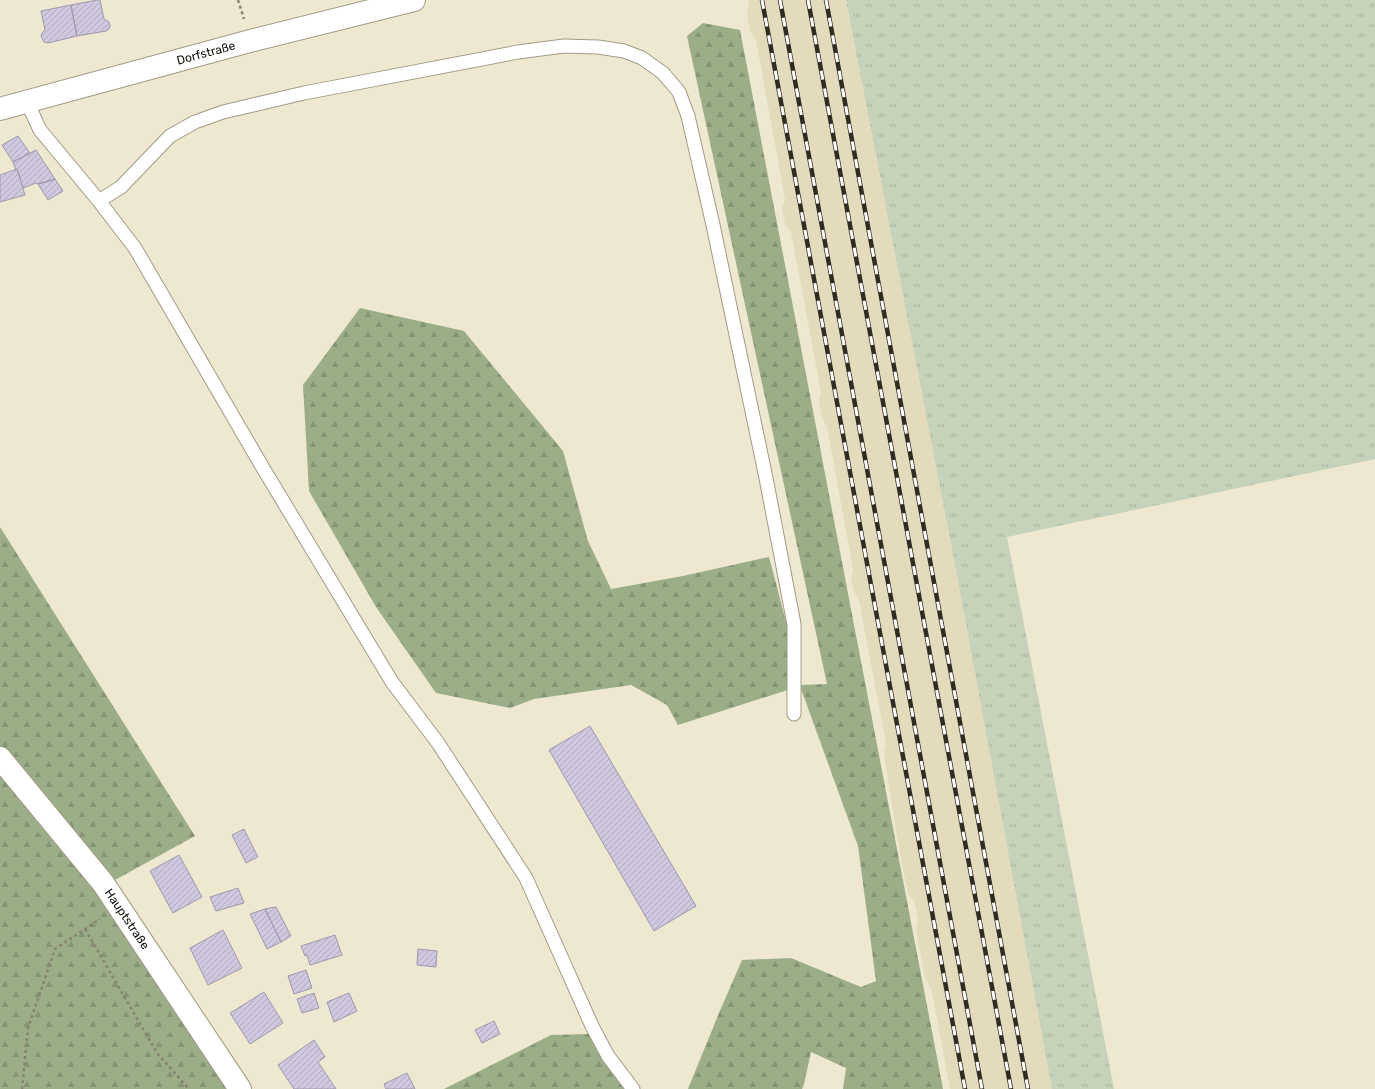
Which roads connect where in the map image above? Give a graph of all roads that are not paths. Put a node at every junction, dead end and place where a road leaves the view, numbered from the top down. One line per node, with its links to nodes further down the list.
1 (414, 0): 2 (street, Dorfstraße)
2 (27, 102): 3 (street, Dorfstraße); 4 (lane)
3 (0, 109)
4 (99, 201): 5 (lane); 8 (lane)
5 (794, 714)
6 (0, 758): 7 (street, Hauptstraße)
7 (240, 1089)
8 (633, 1089)

